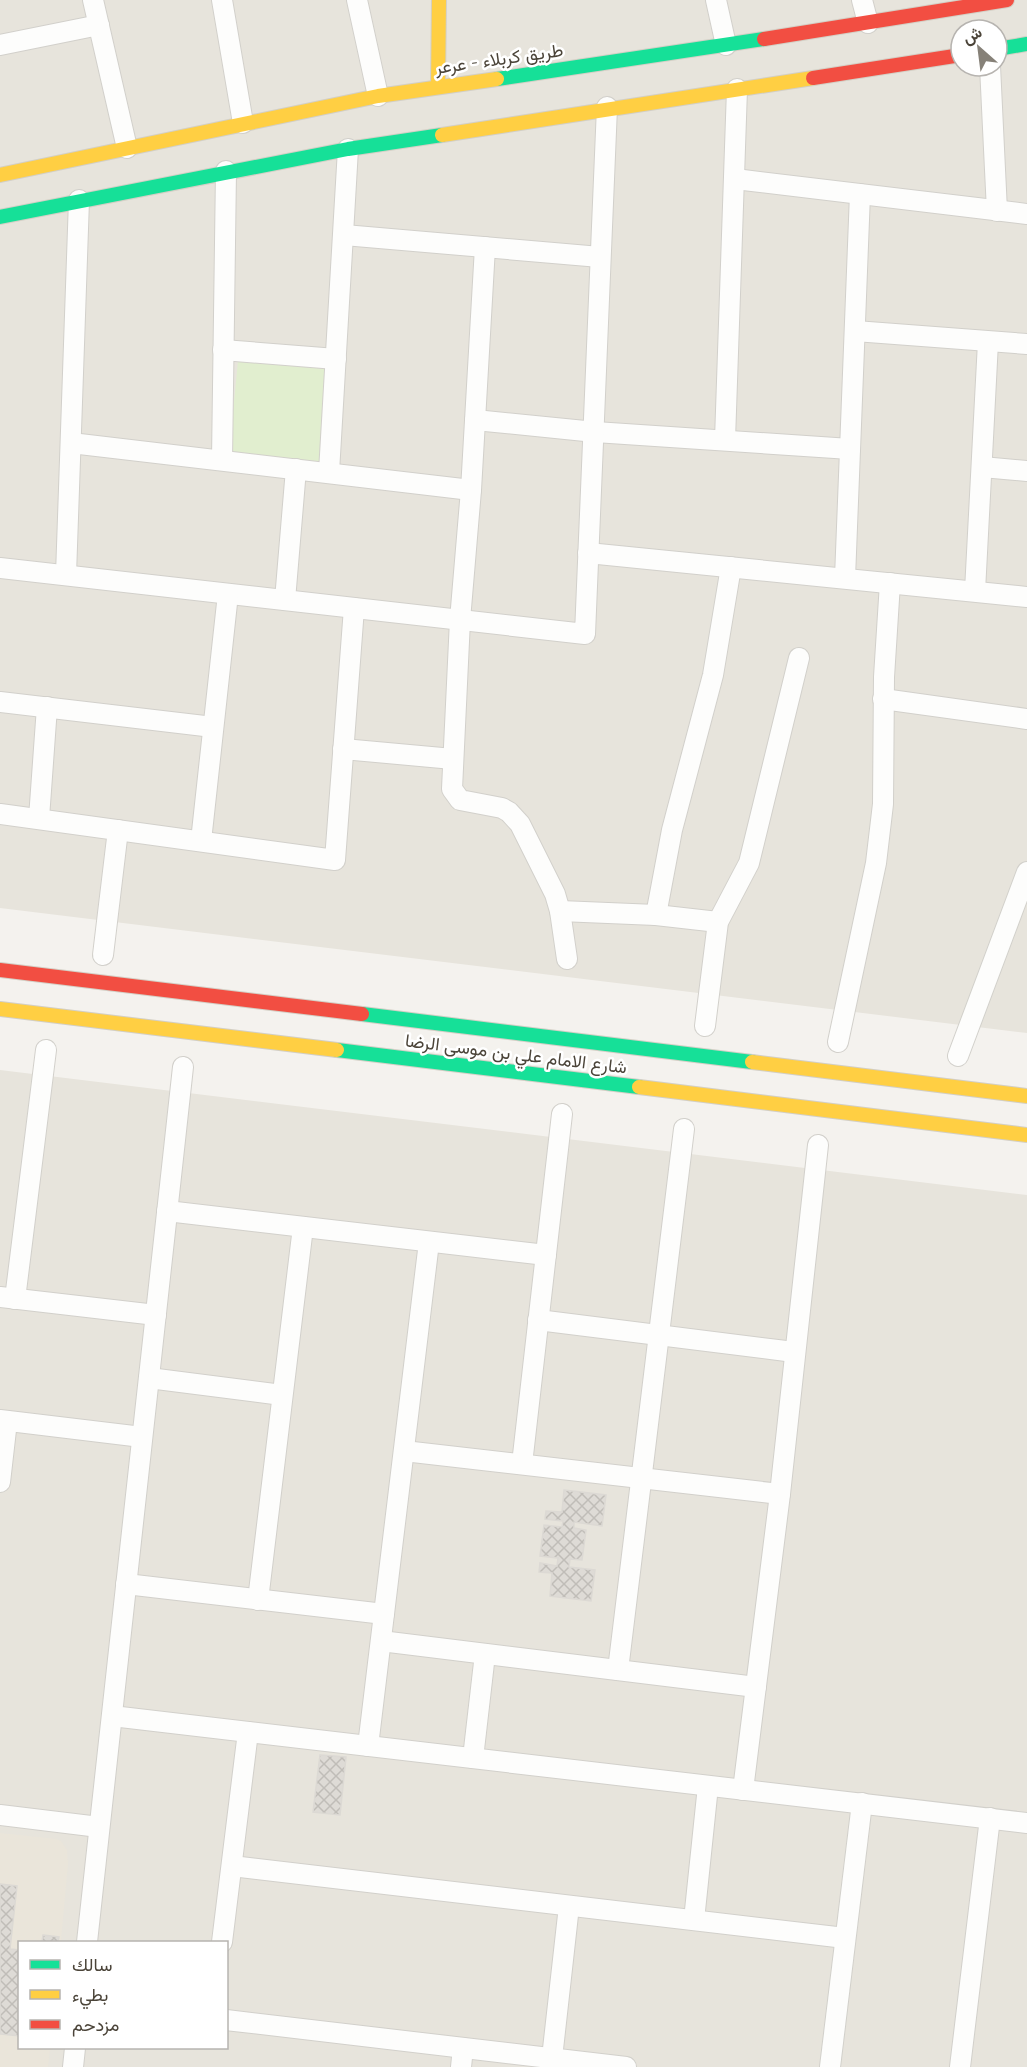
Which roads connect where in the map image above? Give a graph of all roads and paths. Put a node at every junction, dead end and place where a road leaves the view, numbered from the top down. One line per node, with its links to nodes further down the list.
1 (93, 0): 9 (street)
2 (222, 0): 20 (street)
3 (357, 0): 18 (street)
4 (439, 0): 16 (main road)
5 (716, 0): 12 (street)
6 (862, 0): 8 (street)
7 (1007, 0): 8 (main road, طريق كربلاء - عرعر)
8 (868, 23): 12 (main road, طريق كربلاء - عرعر)
9 (99, 25): 11 (street); 21 (street)
10 (1027, 44): 13 (main road)
11 (0, 45)
12 (726, 45): 16 (main road, طريق كربلاء - عرعر)
13 (1009, 47)
14 (949, 57): 17 (main road)
15 (991, 78): 28 (street)
16 (438, 86): 18 (main road, طريق كربلاء - عرعر)
17 (737, 89): 19 (main road); 25 (street)
18 (378, 96): 20 (main road, طريق كربلاء - عرعر)
19 (607, 107): 22 (main road); 33 (street)
20 (243, 123): 21 (main road, طريق كربلاء - عرعر)
21 (127, 148): 24 (main road, طريق كربلاء - عرعر)
22 (348, 148): 23 (main road); 31 (street)
23 (226, 171): 27 (main road); 37 (street)
24 (0, 175)
25 (735, 179): 26 (street); 41 (street)
26 (860, 194): 28 (street); 34 (street)
27 (79, 200): 30 (main road); 42 (street)
28 (997, 211): 29 (street)
29 (1027, 214)
30 (0, 217)
31 (344, 235): 32 (street); 38 (street)
32 (485, 247): 33 (street); 39 (street)
33 (600, 257): 40 (street)
34 (855, 331): 35 (street); 43 (street)
35 (988, 342): 36 (street); 45 (street)
36 (1027, 345)
37 (223, 350): 38 (street); 44 (street)
38 (336, 359): 48 (street)
39 (475, 420): 40 (street); 49 (street)
40 (595, 432): 41 (street); 50 (street)
41 (725, 440): 43 (street)
42 (71, 443): 44 (street); 53 (street)
43 (850, 449): 54 (street)
44 (222, 460): 46 (street)
45 (982, 467): 47 (street); 56 (street)
46 (296, 469): 48 (street); 59 (street)
47 (1027, 471)
48 (329, 472): 49 (street)
49 (471, 490): 61 (street)
50 (588, 553): 51 (street); 61 (street)
51 (731, 567): 54 (street); 76 (street)
52 (0, 568): 53 (street)
53 (66, 575): 57 (street)
54 (845, 578): 55 (street)
55 (890, 583): 56 (street); 63 (street)
56 (975, 591): 58 (street)
57 (228, 594): 59 (street); 67 (street)
58 (1027, 597)
59 (285, 600): 60 (street)
60 (354, 608): 61 (street); 68 (street)
61 (460, 620): 69 (street)
62 (799, 658): 77 (street)
63 (883, 699): 66 (street); 83 (street)
64 (0, 702): 65 (street)
65 (47, 706): 67 (street); 71 (street)
66 (1027, 719)
67 (213, 727): 73 (street)
68 (343, 749): 69 (street); 73 (street)
69 (453, 759): 75 (street)
70 (0, 814): 71 (street)
71 (39, 818): 72 (street)
72 (118, 830): 73 (street); 78 (street)
73 (201, 841)
74 (1027, 872): 85 (street)
75 (560, 911): 76 (street); 79 (street)
76 (656, 915): 77 (street)
77 (718, 922): 82 (street)
78 (103, 955)
79 (567, 959)
80 (0, 970): 87 (main road, شارع الامام علي بن موسى الرضا)
81 (0, 1009): 90 (main road, شارع الامام علي بن موسى الرضا)
82 (705, 1026)
83 (838, 1042)
84 (46, 1050): 96 (street)
85 (958, 1056)
86 (183, 1067): 92 (street)
87 (1027, 1096)
88 (562, 1114): 95 (street)
89 (684, 1129): 99 (street)
90 (1027, 1135)
91 (818, 1145): 100 (street)
92 (167, 1211): 93 (street); 97 (street)
93 (303, 1227): 94 (street); 102 (street)
94 (429, 1242): 95 (street); 105 (street)
95 (546, 1255): 98 (street)
96 (8, 1298): 97 (street)
97 (156, 1315): 101 (street)
98 (538, 1320): 99 (street); 106 (street)
99 (659, 1335): 100 (street); 107 (street)
100 (794, 1352): 109 (street)
101 (149, 1378): 102 (street); 104 (street)
102 (282, 1395): 111 (street)
103 (4, 1420): 104 (street); 108 (street)
104 (142, 1437): 110 (street)
105 (404, 1450): 106 (street); 112 (street)
106 (522, 1464): 107 (street)
107 (641, 1478): 109 (street); 115 (street)
108 (0, 1482)
109 (780, 1494): 116 (street)
110 (126, 1584): 111 (street); 117 (street)
111 (258, 1600): 112 (street)
112 (384, 1614): 113 (street)
113 (381, 1641): 114 (street); 119 (street)
114 (484, 1654): 115 (street); 120 (street)
115 (618, 1670): 116 (street)
116 (756, 1687): 122 (street)
117 (111, 1716): 118 (street); 127 (street)
118 (248, 1732): 119 (street); 128 (street)
119 (368, 1746): 120 (street)
120 (473, 1758): 121 (street)
121 (708, 1786): 122 (street); 130 (street)
122 (743, 1790): 123 (street)
123 (862, 1803): 125 (street); 131 (street)
124 (0, 1815): 127 (street)
125 (990, 1818): 126 (street); 142 (street)
126 (1027, 1822)
127 (99, 1827): 132 (street)
128 (232, 1866): 129 (street); 133 (street)
129 (569, 1906): 130 (street); 137 (street)
130 (694, 1920): 131 (street)
131 (845, 1938): 141 (street)
132 (87, 1941)
133 (222, 1941)
134 (228, 2020): 136 (street)
135 (75, 2049): 139 (street)
136 (462, 2057): 137 (street)
137 (552, 2058): 138 (street)
138 (603, 2066): 140 (street)
139 (73, 2067)
140 (626, 2067)
141 (830, 2067)
142 (960, 2067)

